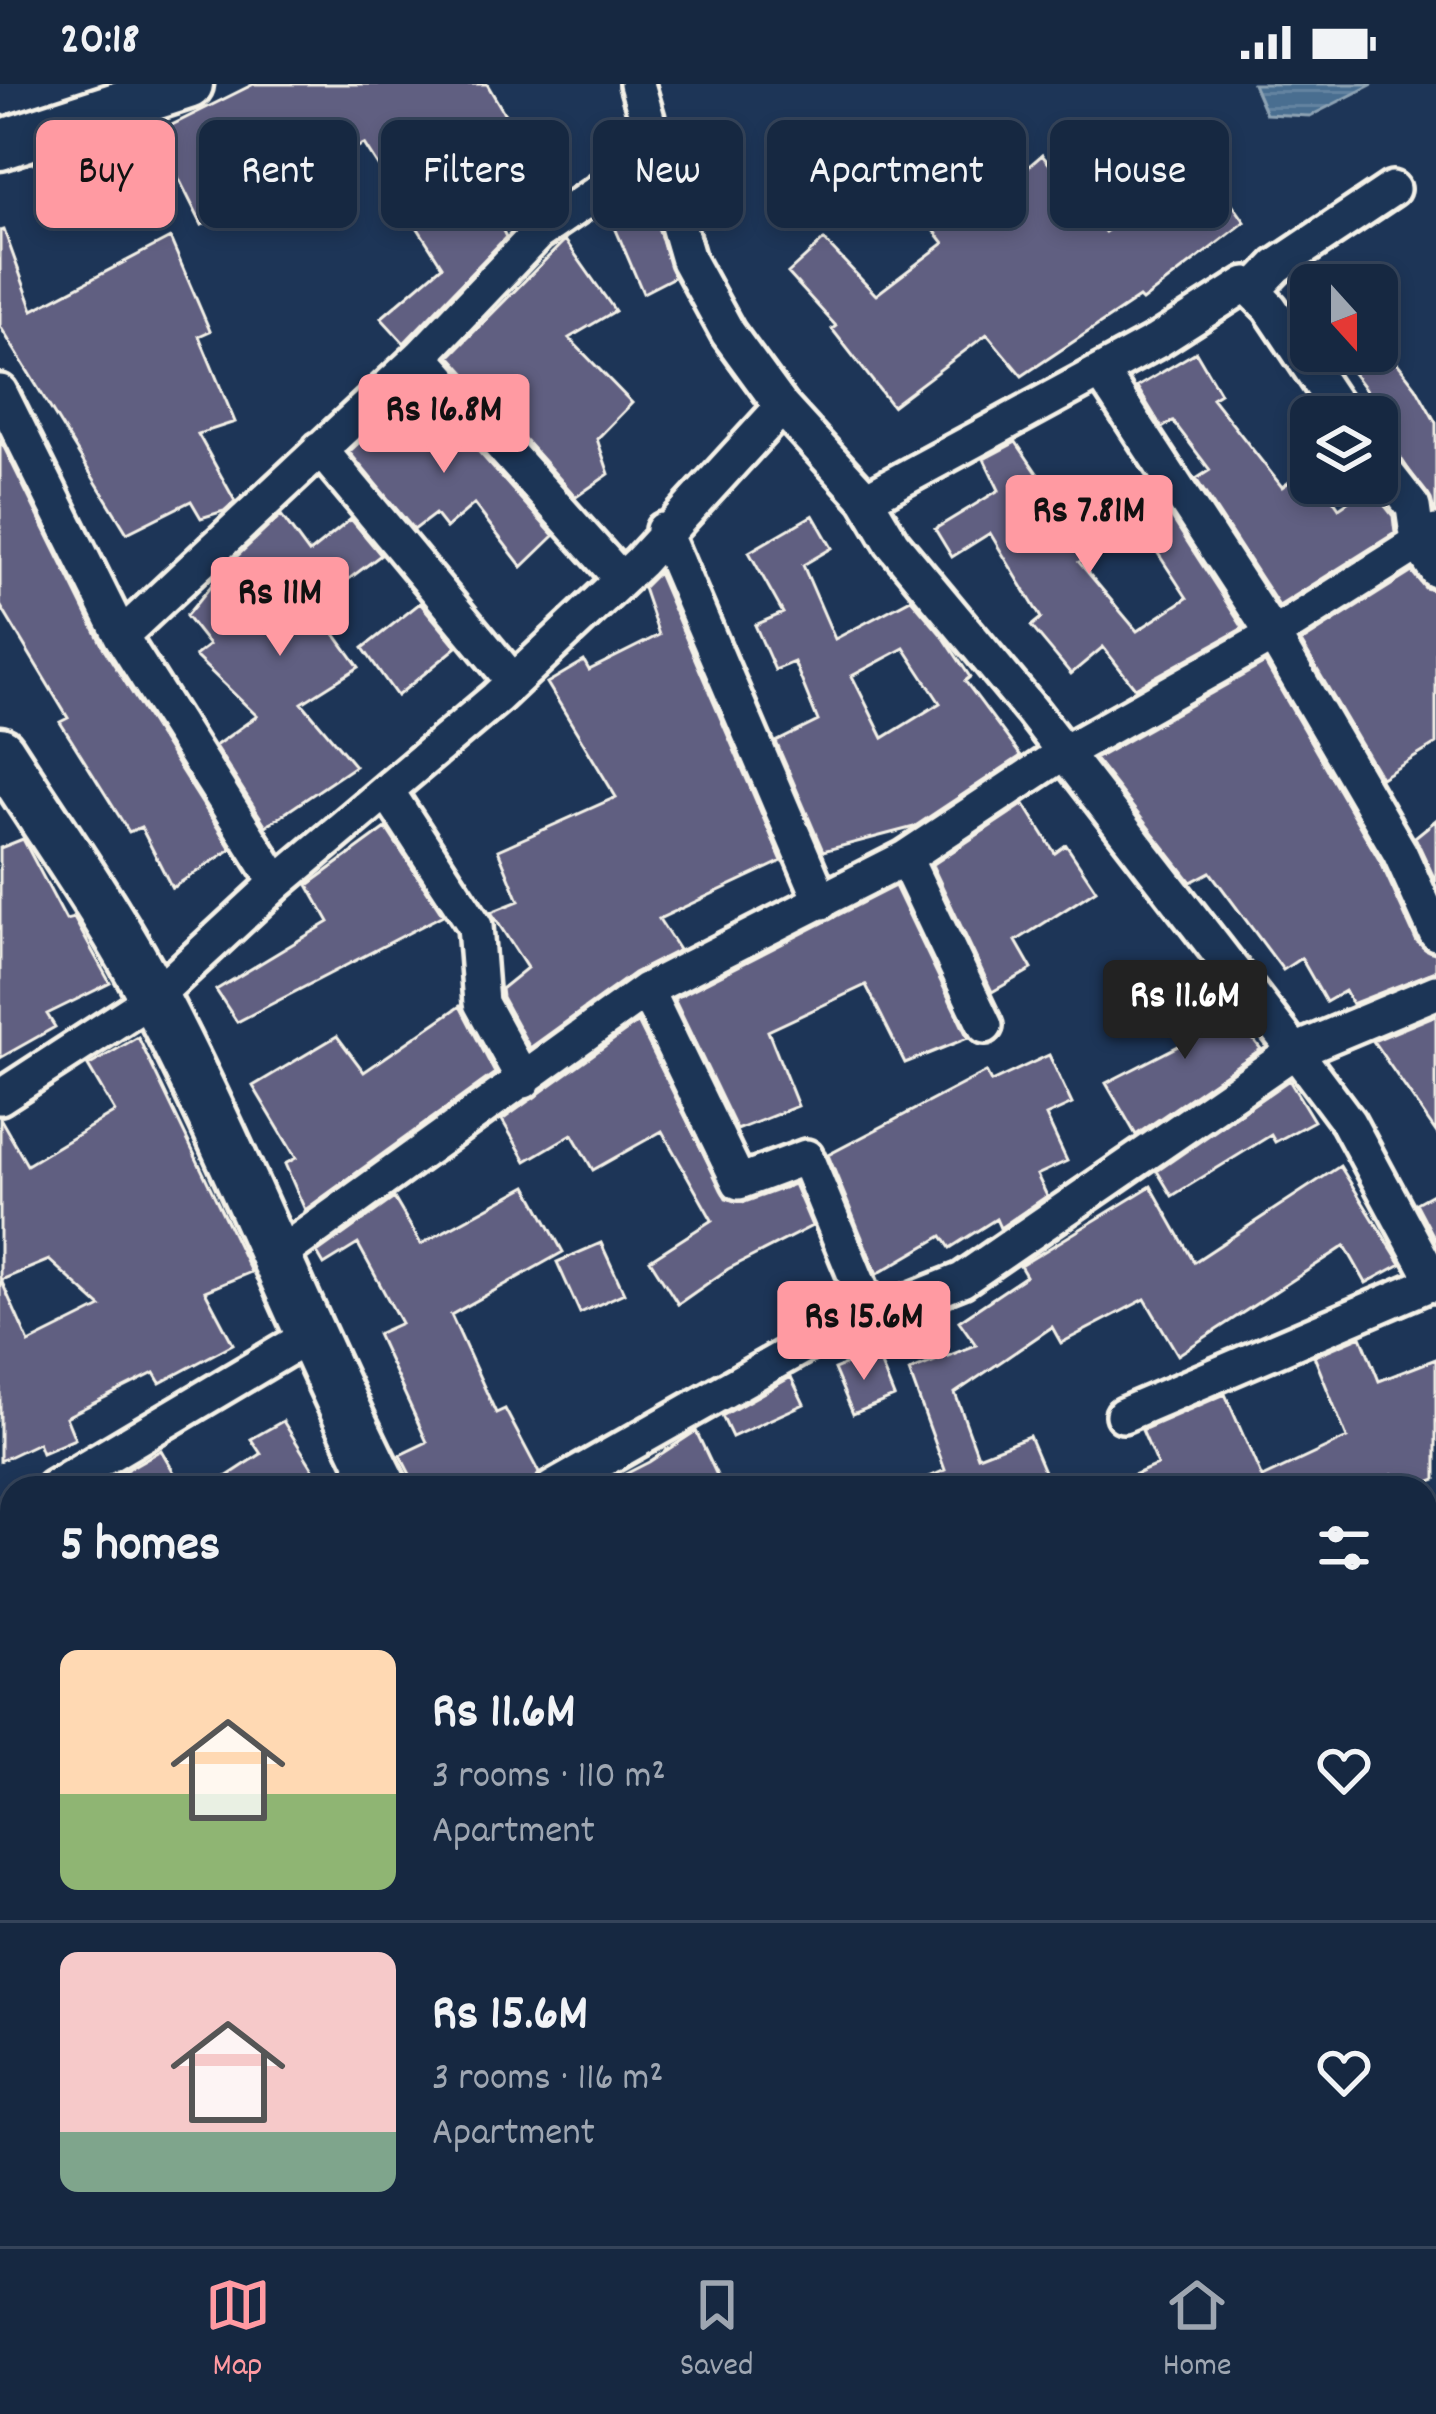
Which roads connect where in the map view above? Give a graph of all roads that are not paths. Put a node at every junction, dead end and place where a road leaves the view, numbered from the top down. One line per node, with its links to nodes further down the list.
1 (188, 84): 3 (main road)
2 (637, 84): 4 (street)
3 (121, 94): 5 (main road)
4 (647, 120)
5 (0, 146)
6 (1392, 189): 9 (street)
7 (593, 196): 10 (street)
8 (678, 228): 14 (street)
9 (1255, 289): 11 (street); 13 (street)
10 (421, 356): 15 (street); 20 (street)
11 (1101, 372): 17 (street); 22 (street)
12 (0, 392): 21 (street)
13 (1329, 396)
14 (782, 407): 17 (street); 18 (street)
15 (320, 449): 21 (street); 23 (street)
16 (1398, 488): 19 (street)
17 (866, 499): 25 (street)
18 (663, 530): 20 (street); 29 (street)
19 (1430, 548): 22 (street)
20 (621, 579): 23 (street)
21 (121, 635): 28 (street)
22 (1274, 635): 25 (street); 30 (street)
23 (513, 681): 26 (street)
24 (0, 752): 33 (main road)
25 (1063, 753): 27 (street); 35 (street)
26 (387, 791): 28 (street); 36 (street)
27 (905, 858): 29 (street); 34 (street)
28 (277, 883): 33 (street)
29 (822, 902): 31 (street)
30 (1436, 933)
31 (646, 990): 36 (street); 40 (street)
32 (1436, 992): 35 (street)
33 (154, 997): 37 (street); 38 (main road)
34 (985, 1026)
35 (1295, 1051): 39 (street); 40 (street)
36 (524, 1081): 38 (street)
37 (0, 1097)
38 (276, 1257): 41 (main road)
39 (1434, 1274): 42 (street)
40 (871, 1314): 45 (street)
41 (307, 1337): 43 (street); 44 (main road)
42 (1123, 1415)
43 (73, 1476)
44 (377, 1476)
45 (574, 1476)

